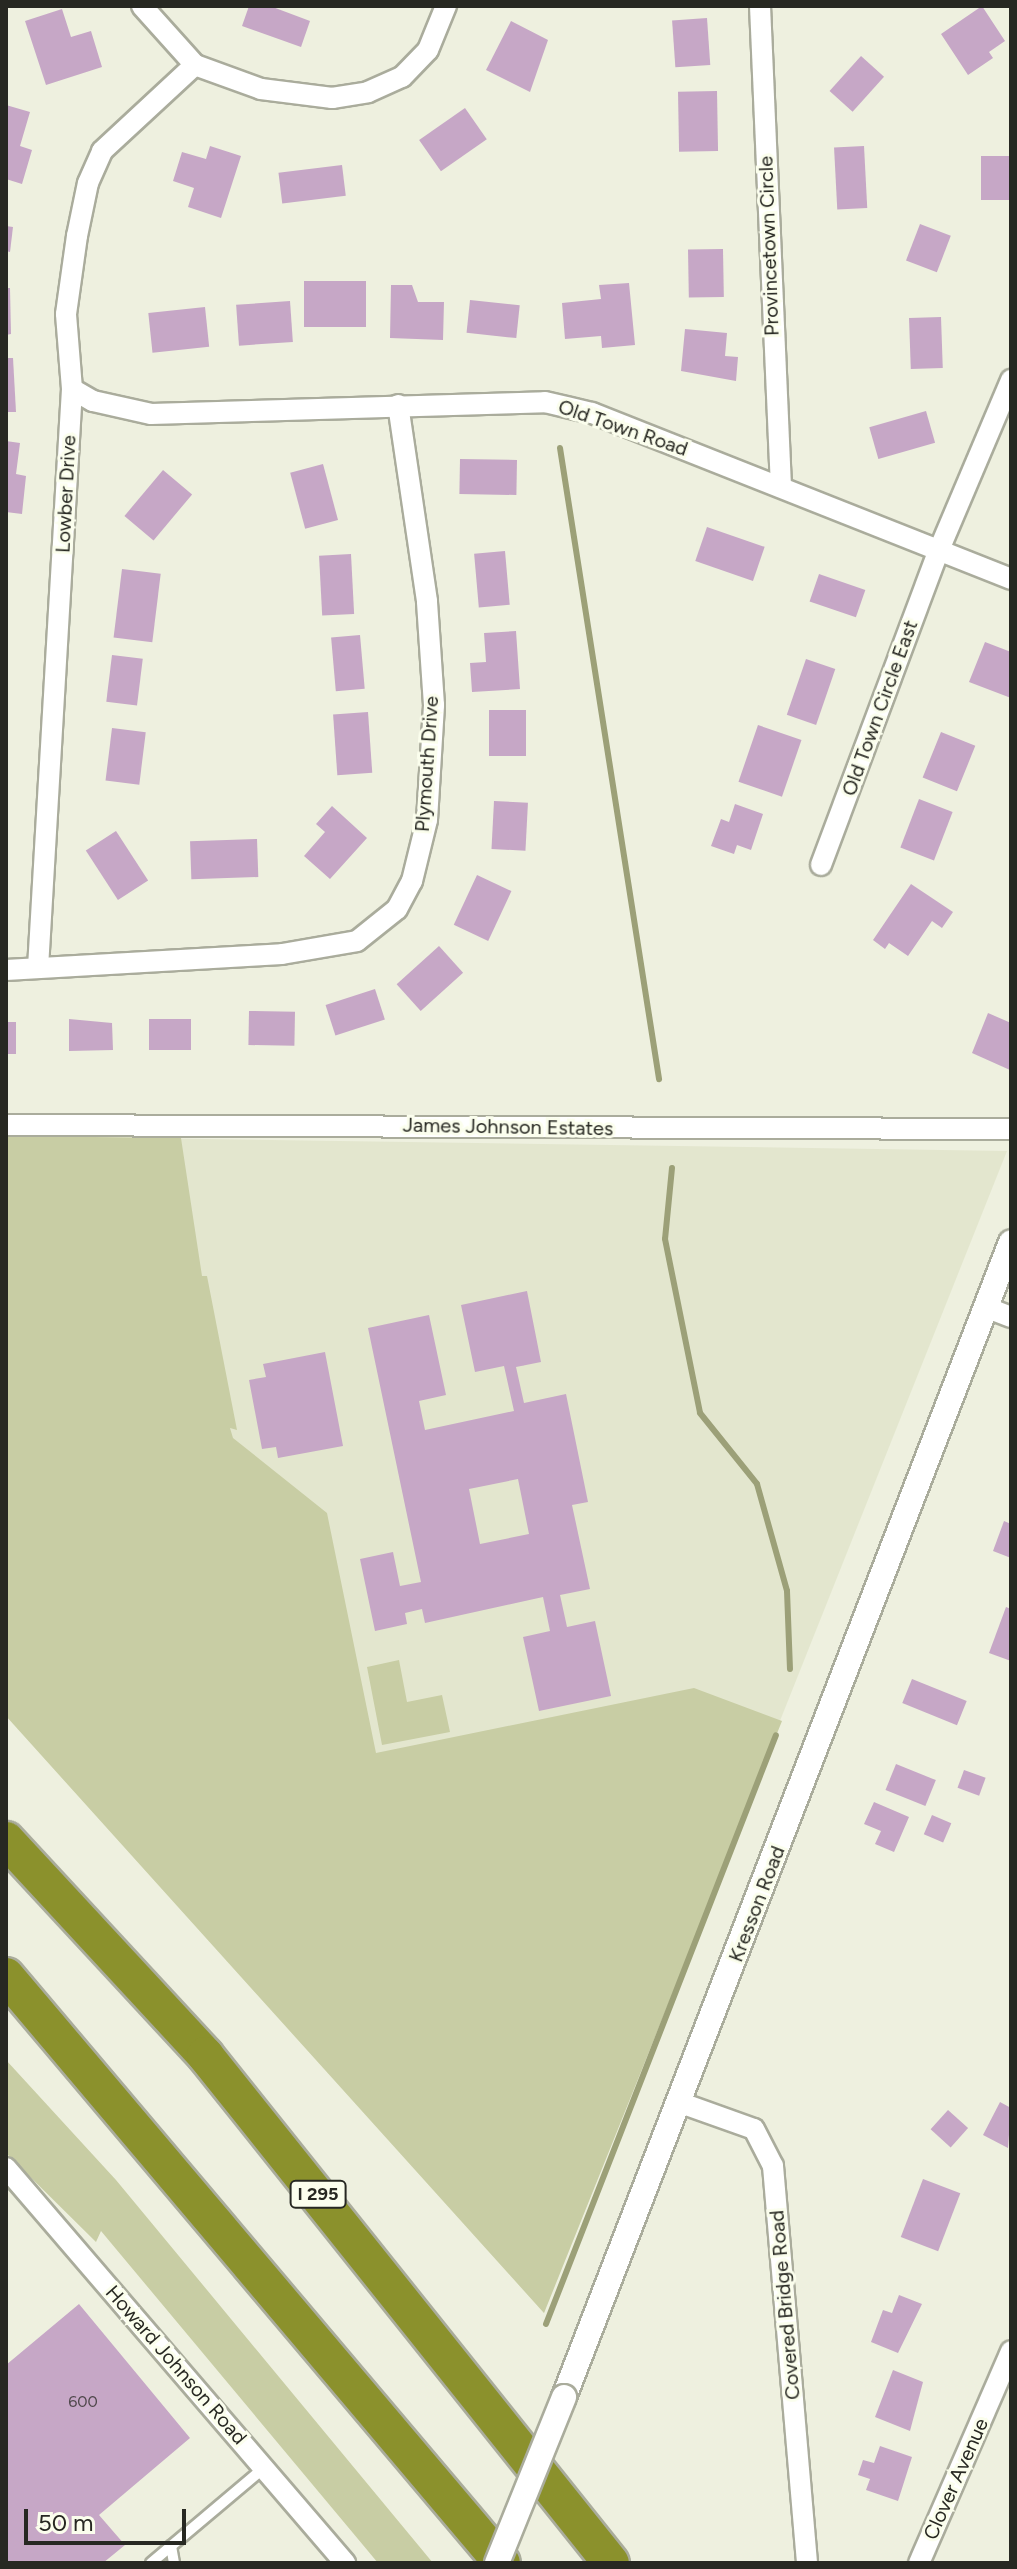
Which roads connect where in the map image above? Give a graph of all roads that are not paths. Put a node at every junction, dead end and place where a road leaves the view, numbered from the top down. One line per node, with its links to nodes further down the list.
1 (142, 6): 4 (street)
2 (446, 6): 4 (street)
3 (760, 6): 8 (street, Provincetown Circle)
4 (195, 65): 6 (street, Lowber Drive)
5 (1011, 380): 9 (street, Old Town Circle East)
6 (72, 389): 7 (street, Old Town Road); 12 (street, Lowber Drive)
7 (398, 405): 8 (street, Old Town Road); 12 (street, Plymouth Drive)
8 (781, 485): 9 (street, Old Town Road)
9 (939, 550): 10 (street, Old Town Road); 11 (street, Old Town Circle East)
10 (1011, 579)
11 (821, 865)
12 (38, 968): 13 (street, Plymouth Drive)
13 (6, 970)
14 (6, 1125): 15 (street, James Johnson Estates)
15 (1011, 1129)
16 (1011, 1242): 17 (street, Kresson Road)
17 (985, 1307): 18 (street); 21 (street, Kresson Road)
18 (1011, 1317)
19 (6, 1840): 30 (highway, I 295)
20 (6, 1976): 29 (highway)
21 (681, 2103): 29 (street, Kresson Road, bridge); 31 (street, Covered Bridge Road)
22 (6, 2168): 24 (street, Howard Johnson Road)
23 (1011, 2351): 32 (street, Clover Avenue)
24 (264, 2468): 25 (lane); 28 (street, Howard Johnson Road)
25 (171, 2546): 26 (lane); 27 (lane)
26 (151, 2563)
27 (174, 2563)
28 (345, 2563)
29 (499, 2563)
30 (611, 2563)
31 (807, 2563)
32 (919, 2563)

